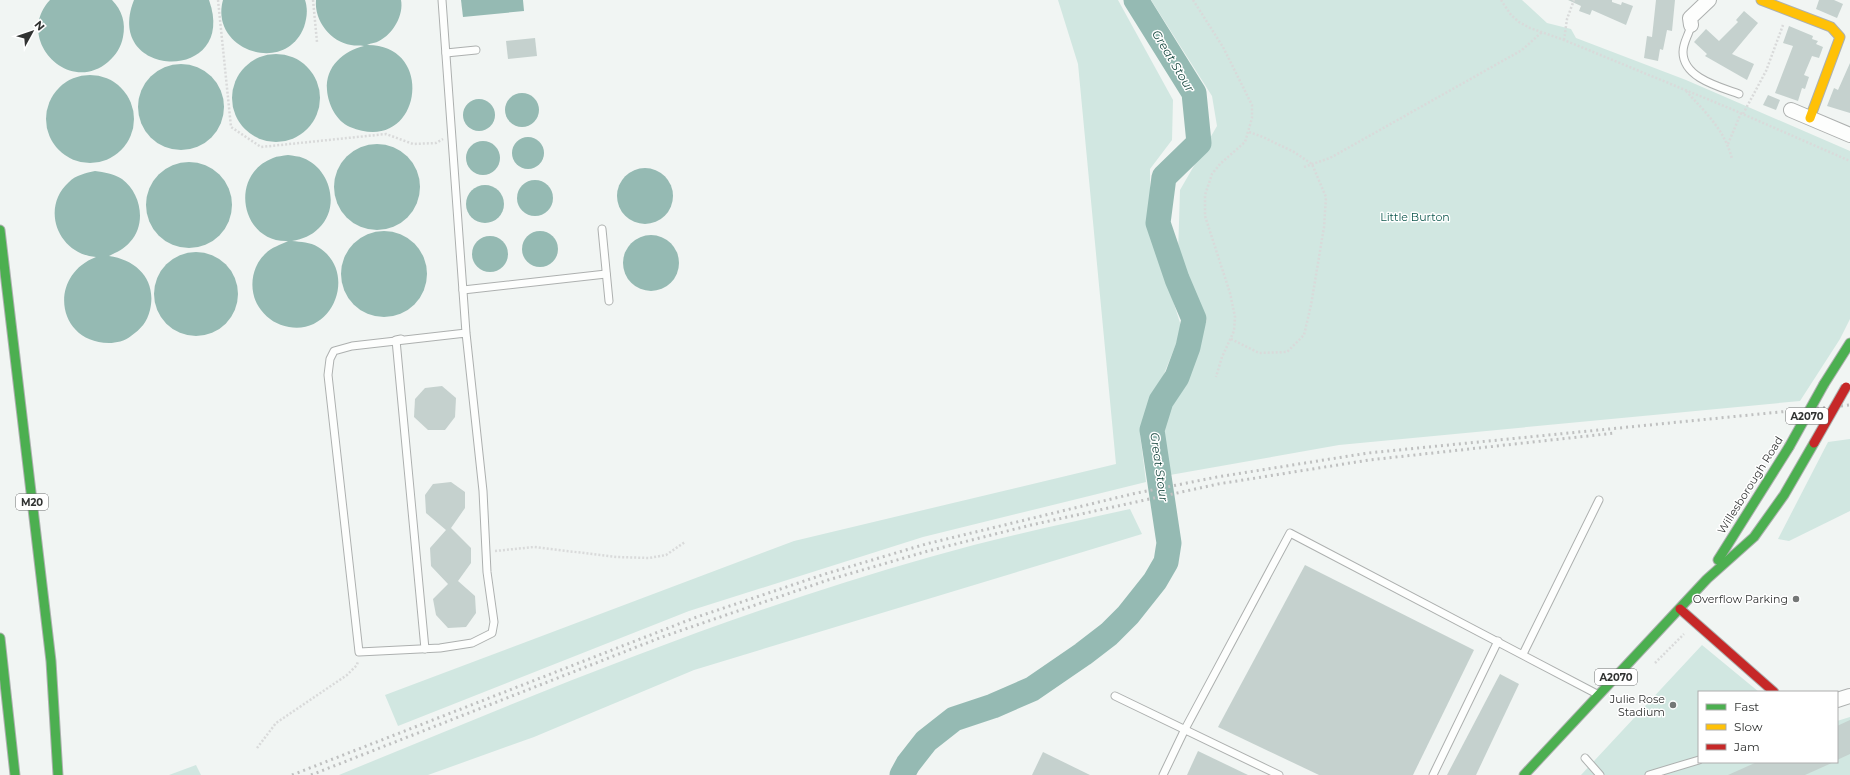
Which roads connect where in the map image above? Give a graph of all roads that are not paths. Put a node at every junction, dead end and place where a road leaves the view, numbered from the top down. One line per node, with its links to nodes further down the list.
1 (442, 0): 6 (lane)
2 (1710, 0): 4 (street)
3 (1762, 0): 9 (main road)
4 (1691, 25): 7 (lane)
5 (476, 50): 6 (lane)
6 (446, 53): 14 (lane)
7 (1739, 94)
8 (1791, 110): 9 (street)
9 (1810, 118): 10 (street)
10 (1850, 135)
11 (602, 229): 13 (lane)
12 (0, 230): 36 (main road, M20)
13 (606, 274): 14 (lane); 15 (lane)
14 (463, 290): 16 (lane)
15 (609, 301)
16 (466, 333): 17 (lane); 25 (lane)
17 (396, 340): 25 (lane); 25 (lane)
18 (1850, 343): 21 (main road, Willesborough Road / A2070, bridge)
19 (1848, 384): 21 (main road, Willesborough Road / A2070, bridge)
20 (1599, 500): 26 (lane)
21 (1708, 579): 22 (main road, Willesborough Road / A2070)
22 (1680, 609): 27 (main road); 28 (main road, Willesborough Road / A2070)
23 (0, 638): 35 (main road)
24 (1498, 641): 26 (lane); 32 (lane); 39 (lane)
25 (425, 649)
26 (1523, 654): 28 (lane)
27 (1773, 691)
28 (1599, 695): 40 (main road, Willesborough Road / A2070)
29 (1115, 696): 32 (lane)
30 (1850, 696): 31 (street)
31 (1838, 700)
32 (1185, 729): 37 (lane); 38 (lane)
33 (1585, 758): 41 (lane)
34 (1698, 760): 42 (lane)
35 (15, 775)
36 (58, 775)
37 (1163, 775)
38 (1279, 775)
39 (1433, 775)
40 (1524, 775)
41 (1600, 775)
42 (1649, 775)

